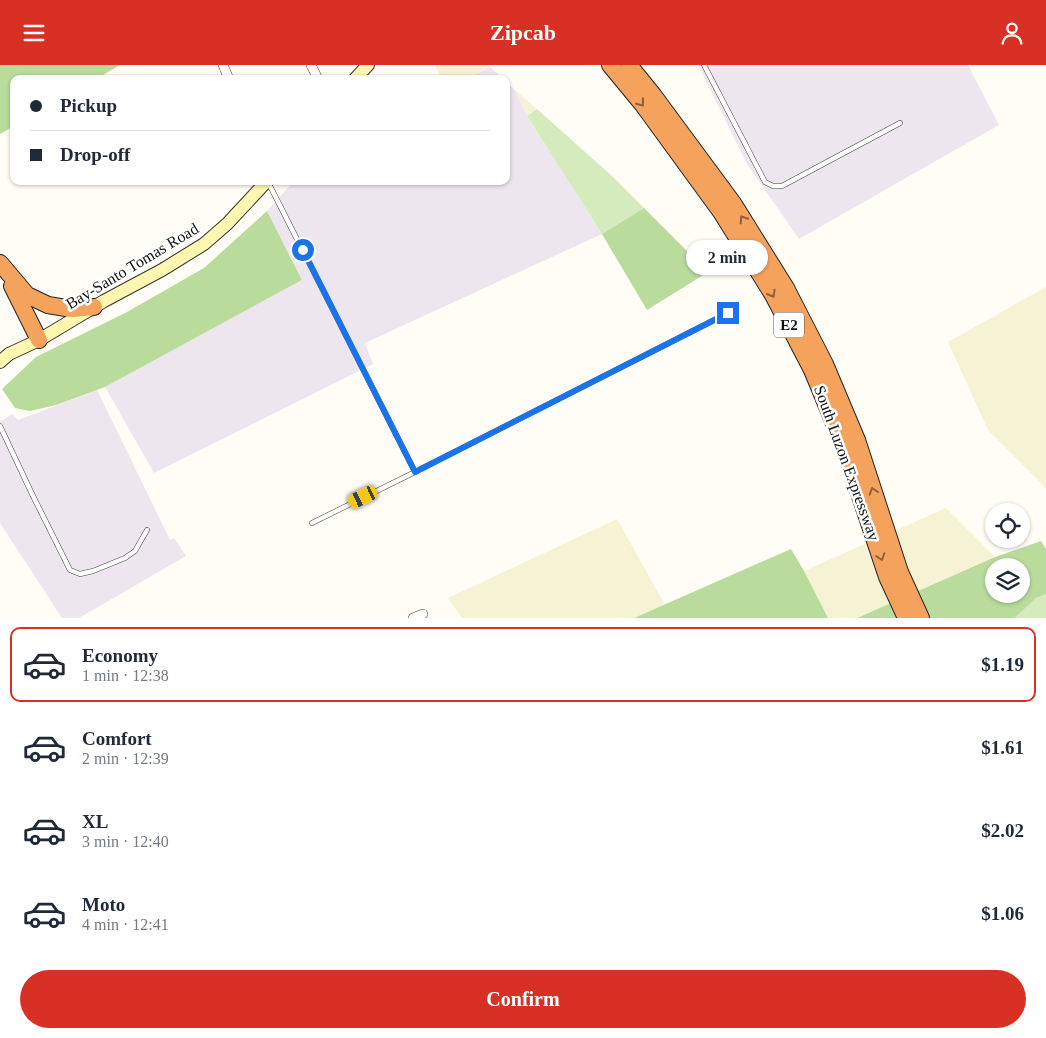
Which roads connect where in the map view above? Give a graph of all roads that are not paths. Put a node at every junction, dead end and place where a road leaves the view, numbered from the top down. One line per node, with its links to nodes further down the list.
1 (368, 65): 5 (main road)
2 (610, 65): 21 (highway, South Luzon Expressway / E2, one-way to 21)
3 (629, 65): 22 (highway, South Luzon Expressway / E2, one-way to 3)
4 (704, 65): 6 (lane)
5 (359, 75)
6 (900, 123)
7 (263, 185): 11 (main road, Bay-Santo Tomas Road)
8 (269, 185): 16 (lane)
9 (0, 263): 11 (highway); 13 (highway)
10 (0, 282): 13 (highway)
11 (94, 307): 13 (main road, Bay-Santo Tomas Road)
12 (728, 313): 16 (lane)
13 (35, 342): 14 (main road, Bay-Santo Tomas Road)
14 (0, 362)
15 (0, 426): 18 (lane)
16 (415, 472): 17 (lane)
17 (312, 523)
18 (147, 530)
19 (423, 614): 20 (street)
20 (413, 618)
21 (906, 618)
22 (921, 618)

